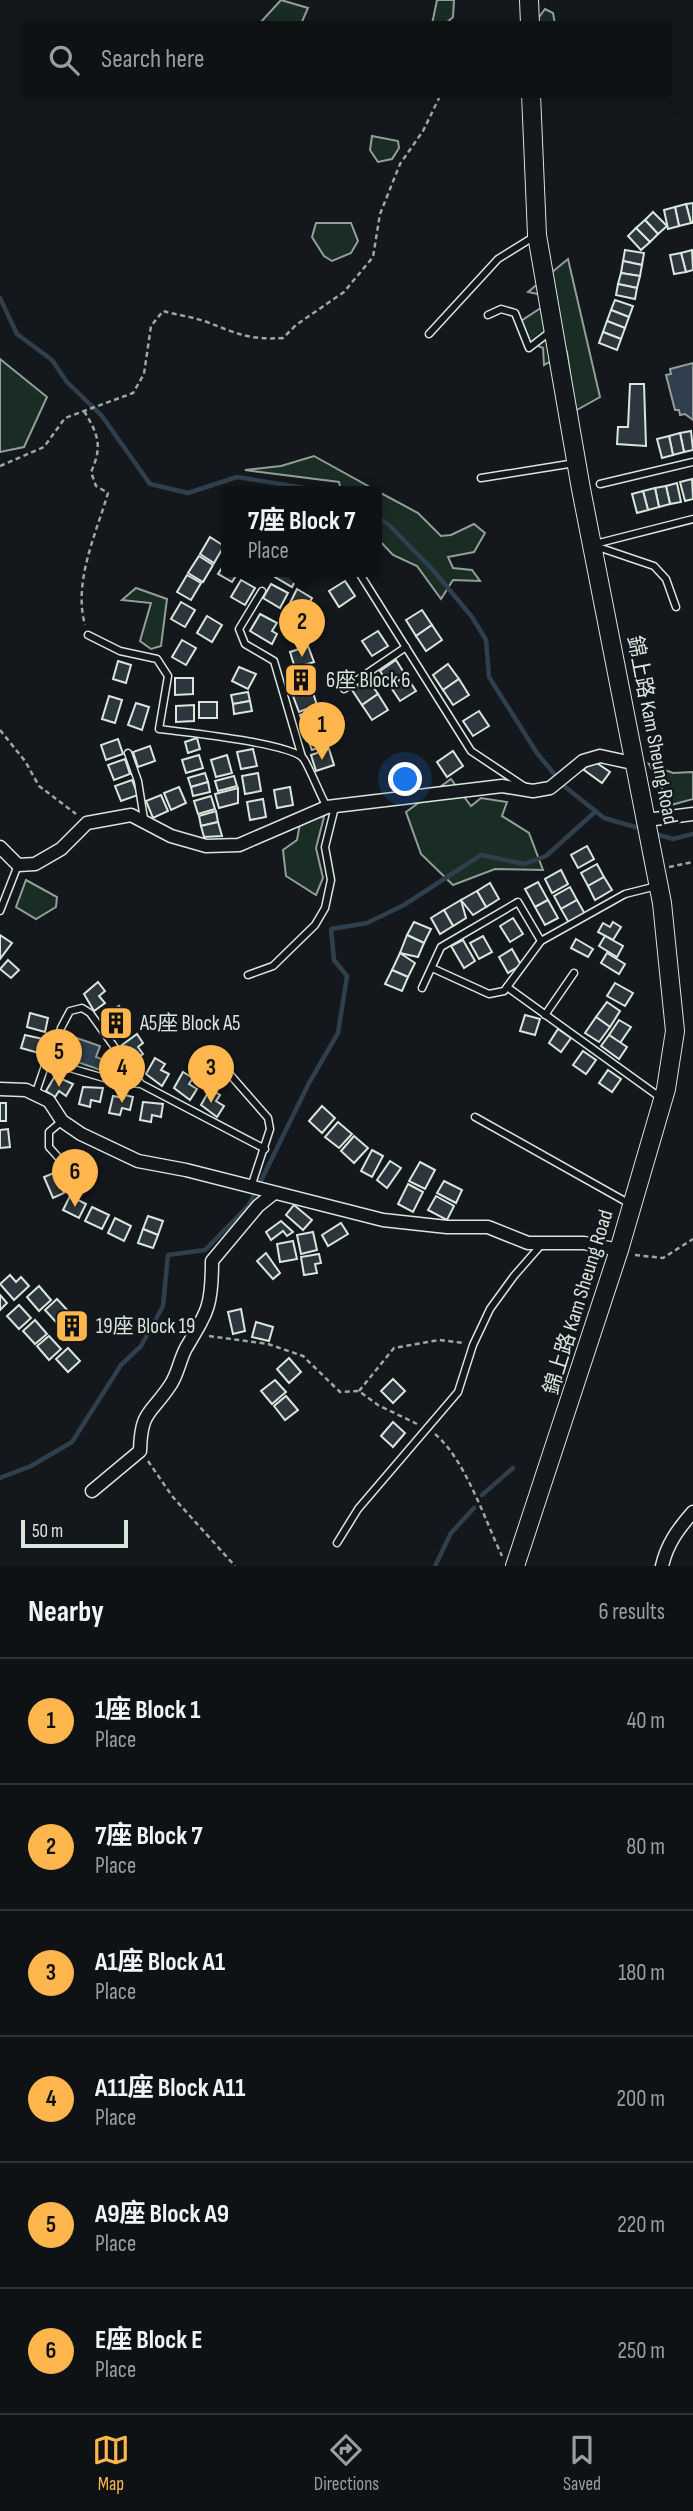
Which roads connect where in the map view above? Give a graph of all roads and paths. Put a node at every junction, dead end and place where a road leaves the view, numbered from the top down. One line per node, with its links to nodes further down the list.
1 (529, 0): 2 (main road)
2 (530, 21)
3 (439, 98): 9 (path)
4 (531, 98): 5 (main road, 錦上路 Kam Sheung Road)
5 (537, 235): 7 (main road, 錦上路 Kam Sheung Road); 8 (lane)
6 (488, 315): 7 (lane)
7 (553, 330): 11 (main road, 錦上路 Kam Sheung Road)
8 (429, 334)
9 (84, 411): 12 (path); 20 (path)
10 (693, 462): 14 (lane)
11 (577, 463): 13 (lane); 16 (main road, 錦上路 Kam Sheung Road)
12 (0, 466)
13 (481, 478)
14 (600, 484)
15 (693, 519): 16 (lane)
16 (593, 545): 19 (lane); 26 (main road, 錦上路 Kam Sheung Road)
17 (362, 577): 21 (lane)
18 (262, 591): 25 (lane)
19 (676, 607)
20 (88, 635): 25 (lane)
21 (406, 647): 22 (lane); 27 (lane)
22 (344, 689)
23 (0, 730): 32 (path)
24 (128, 753): 30 (lane)
25 (302, 757): 28 (lane)
26 (637, 764): 27 (street); 31 (main road, 錦上路 Kam Sheung Road)
27 (533, 791): 28 (street)
28 (331, 806): 30 (street); 41 (lane)
29 (693, 814): 31 (street)
30 (144, 819): 32 (street)
31 (647, 822): 36 (main road, 錦上路 Kam Sheung Road)
32 (87, 823): 35 (street)
33 (0, 847): 35 (street)
34 (693, 862): 36 (path)
35 (18, 864): 37 (lane)
36 (657, 878): 38 (lane); 50 (main road, 錦上路 Kam Sheung Road)
37 (0, 911)
38 (541, 941): 39 (lane); 42 (lane)
39 (432, 968): 42 (lane); 43 (lane)
40 (574, 973): 44 (lane)
41 (248, 975)
42 (507, 987): 44 (lane)
43 (422, 988)
44 (545, 1015): 50 (lane)
45 (58, 1060): 47 (lane); 47 (lane); 49 (lane)
46 (219, 1062): 53 (lane)
47 (141, 1084): 53 (lane)
48 (0, 1088): 49 (street)
49 (35, 1095): 52 (street)
50 (663, 1100): 56 (main road, 錦上路 Kam Sheung Road)
51 (475, 1118): 56 (lane)
52 (62, 1121): 54 (lane); 55 (street)
53 (265, 1149): 55 (lane)
54 (67, 1167)
55 (261, 1190): 58 (street); 60 (street)
56 (632, 1205): 59 (main road, 錦上路 Kam Sheung Road)
57 (693, 1239): 59 (path)
58 (543, 1243): 59 (street); 61 (lane)
59 (619, 1250): 68 (main road, 錦上路 Kam Sheung Road)
60 (197, 1334): 62 (path); 64 (street)
61 (472, 1345): 62 (path); 63 (lane)
62 (359, 1391): 63 (path)
63 (428, 1429): 67 (lane); 68 (path)
64 (141, 1451): 65 (street); 69 (path)
65 (92, 1491)
66 (693, 1512): 70 (street)
67 (337, 1543)
68 (517, 1565)
69 (235, 1566)
70 (662, 1566)

